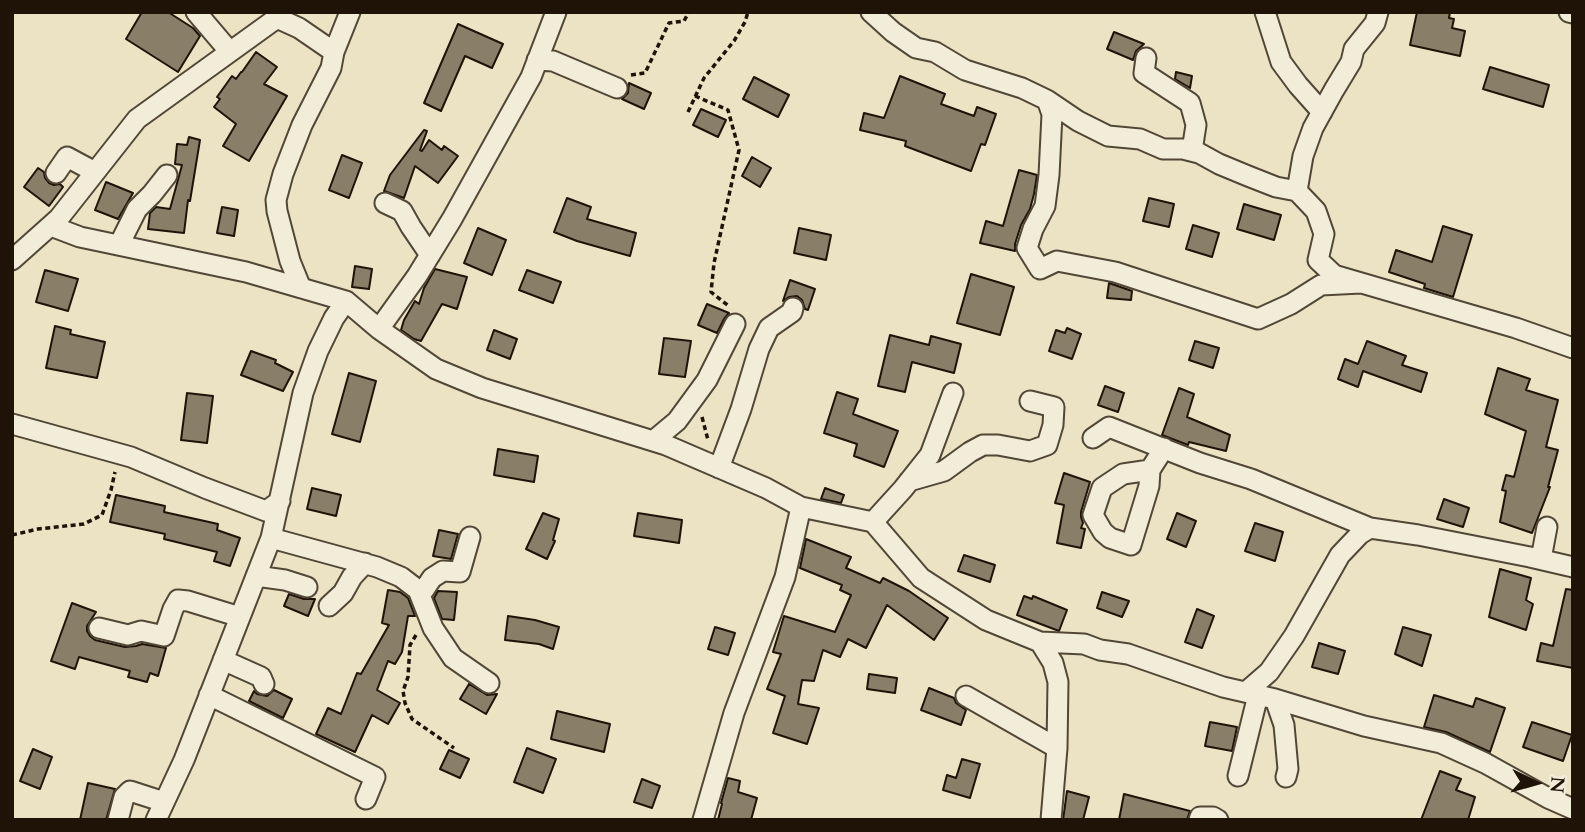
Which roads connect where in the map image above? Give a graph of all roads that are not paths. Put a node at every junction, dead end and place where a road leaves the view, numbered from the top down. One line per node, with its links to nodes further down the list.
1 (196, 12): 8 (street)
2 (350, 12): 9 (street)
3 (556, 12): 11 (street)
4 (871, 12): 13 (street)
5 (1265, 12): 14 (street)
6 (1378, 12): 14 (street)
7 (280, 15): 8 (street); 9 (street)
8 (230, 52): 17 (street)
9 (334, 52): 26 (street)
10 (1146, 58): 15 (street)
11 (537, 60): 12 (street); 23 (street)
12 (617, 88)
13 (1047, 100): 15 (street); 25 (street)
14 (1322, 112): 19 (street)
15 (1192, 151): 19 (street)
16 (56, 173): 17 (street)
17 (95, 173): 21 (street)
18 (167, 175): 22 (street)
19 (1297, 191): 25 (street)
20 (385, 203): 23 (street)
21 (51, 226): 22 (street); 24 (street)
22 (119, 245): 26 (street)
23 (430, 255): 30 (street)
24 (12, 260)
25 (1361, 283): 31 (street)
26 (301, 288): 27 (street)
27 (346, 301): 30 (street); 41 (street)
28 (793, 308): 38 (street)
29 (735, 324): 36 (street)
30 (379, 329): 36 (street)
31 (1573, 348)
32 (953, 393): 40 (street)
33 (1030, 401): 40 (street)
34 (12, 424): 41 (street)
35 (1093, 439): 37 (street)
36 (653, 441): 38 (street)
37 (1164, 449): 39 (street); 45 (street)
38 (720, 463): 42 (street)
39 (1150, 470)
40 (909, 481): 43 (street)
41 (280, 501): 47 (street)
42 (801, 507): 43 (street); 70 (street)
43 (873, 522): 56 (street)
44 (1547, 527): 48 (street)
45 (1370, 528): 48 (street); 62 (street)
46 (470, 537): 52 (street)
47 (271, 538): 49 (street); 50 (street)
48 (1561, 562)
49 (365, 563): 52 (street); 53 (street)
50 (256, 576): 51 (street); 54 (street)
51 (307, 587)
52 (418, 590): 58 (street)
53 (329, 606)
54 (240, 617): 55 (street); 57 (street)
55 (99, 628)
56 (1040, 642): 62 (street); 63 (street)
57 (223, 660): 59 (street); 60 (street)
58 (489, 682)
59 (264, 684)
60 (209, 695): 66 (street); 68 (street)
61 (966, 696): 63 (street)
62 (1260, 696): 64 (street); 65 (street); 67 (street)
63 (1057, 748): 71 (street)
64 (1238, 776)
65 (1286, 777)
66 (366, 799)
67 (1573, 808)
68 (160, 811): 69 (street)
69 (118, 820)
70 (703, 820)
71 (1051, 820)
72 (1199, 820): 73 (street)
73 (1218, 820)

